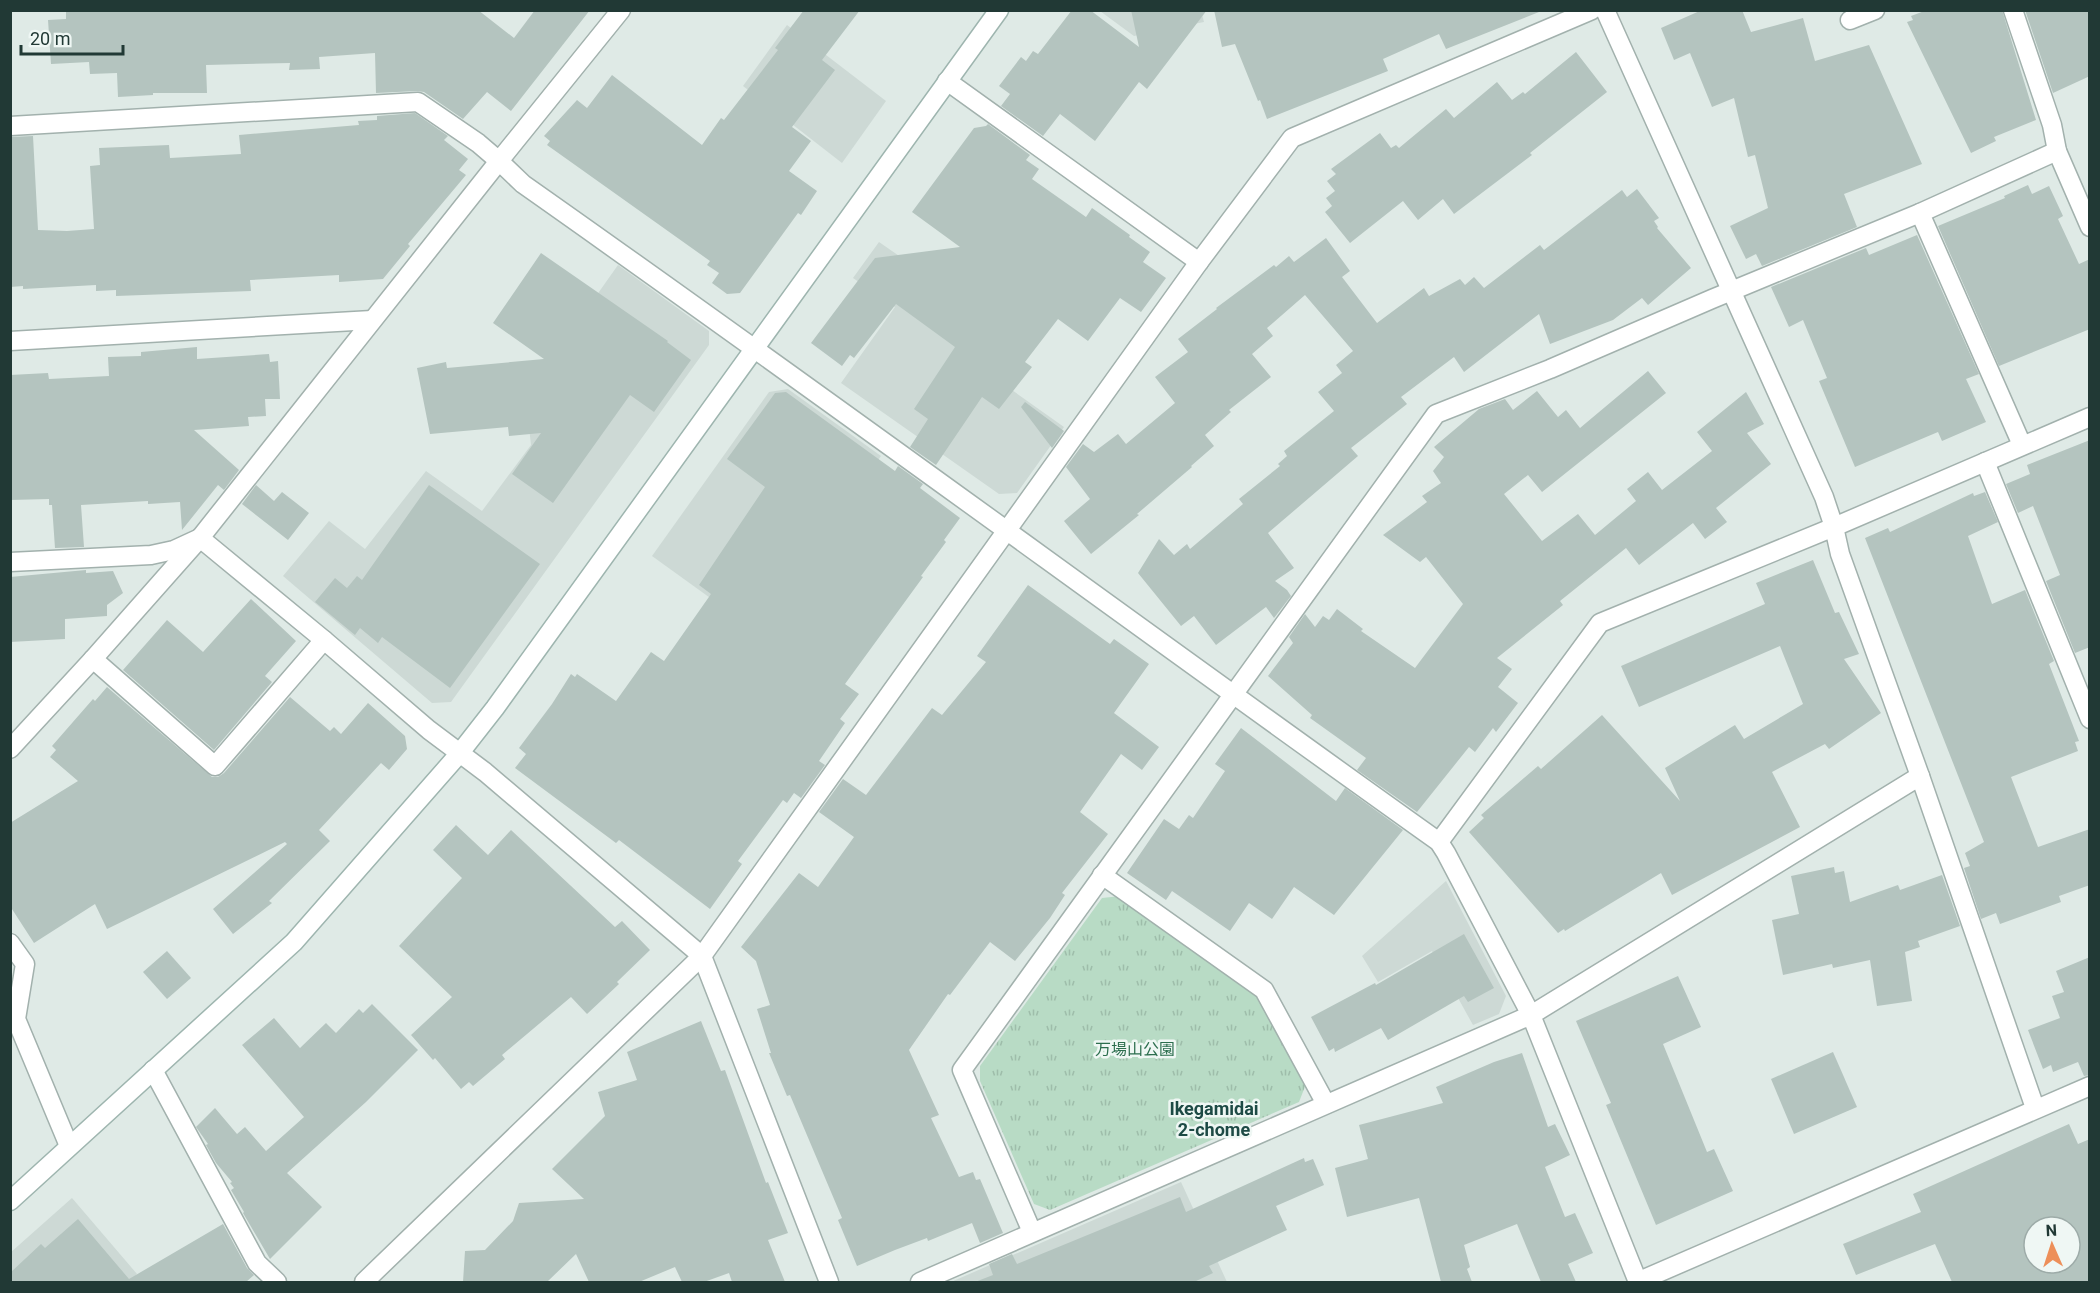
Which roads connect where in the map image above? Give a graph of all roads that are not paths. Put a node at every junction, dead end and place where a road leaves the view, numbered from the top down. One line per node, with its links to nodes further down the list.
1 (621, 10): 11 (street)
2 (999, 10): 8 (street)
3 (1592, 10): 14 (street)
4 (1605, 10): 15 (street)
5 (1875, 10): 7 (street)
6 (2013, 10): 10 (street)
7 (1850, 20)
8 (947, 81): 14 (street); 18 (street)
9 (10, 126): 11 (street)
10 (2056, 151): 12 (street); 13 (street)
11 (499, 161): 16 (street); 18 (street)
12 (1920, 213): 15 (street); 20 (street)
13 (2090, 226)
14 (1198, 262): 23 (street)
15 (1732, 290): 22 (street); 28 (street)
16 (372, 320): 17 (street); 24 (street)
17 (10, 341)
18 (755, 348): 23 (street); 31 (street)
19 (2090, 417): 20 (street)
20 (2022, 445): 21 (street)
21 (1985, 462): 22 (street); 29 (street)
22 (1834, 527): 32 (street); 33 (street)
23 (1007, 531): 28 (street); 36 (street)
24 (200, 537): 25 (street); 26 (street); 27 (street)
25 (10, 562)
26 (324, 640): 27 (street); 31 (street)
27 (93, 659): 30 (street)
28 (1233, 695): 33 (street); 34 (street)
29 (2090, 719)
30 (10, 749)
31 (459, 754): 36 (street); 38 (street)
32 (1920, 776): 37 (street); 41 (street)
33 (1439, 842): 37 (street)
34 (1102, 875): 40 (street); 44 (street)
35 (10, 943): 42 (street)
36 (702, 956): 46 (street); 47 (street)
37 (1531, 1015): 40 (street); 49 (street)
38 (153, 1070): 42 (street); 45 (street)
39 (2090, 1086): 41 (street)
40 (1326, 1104): 44 (street)
41 (2035, 1108): 49 (street)
42 (69, 1146): 43 (street)
43 (10, 1200)
44 (1032, 1232): 48 (street)
45 (277, 1282)
46 (364, 1282)
47 (830, 1282)
48 (920, 1282)
49 (1637, 1282)

